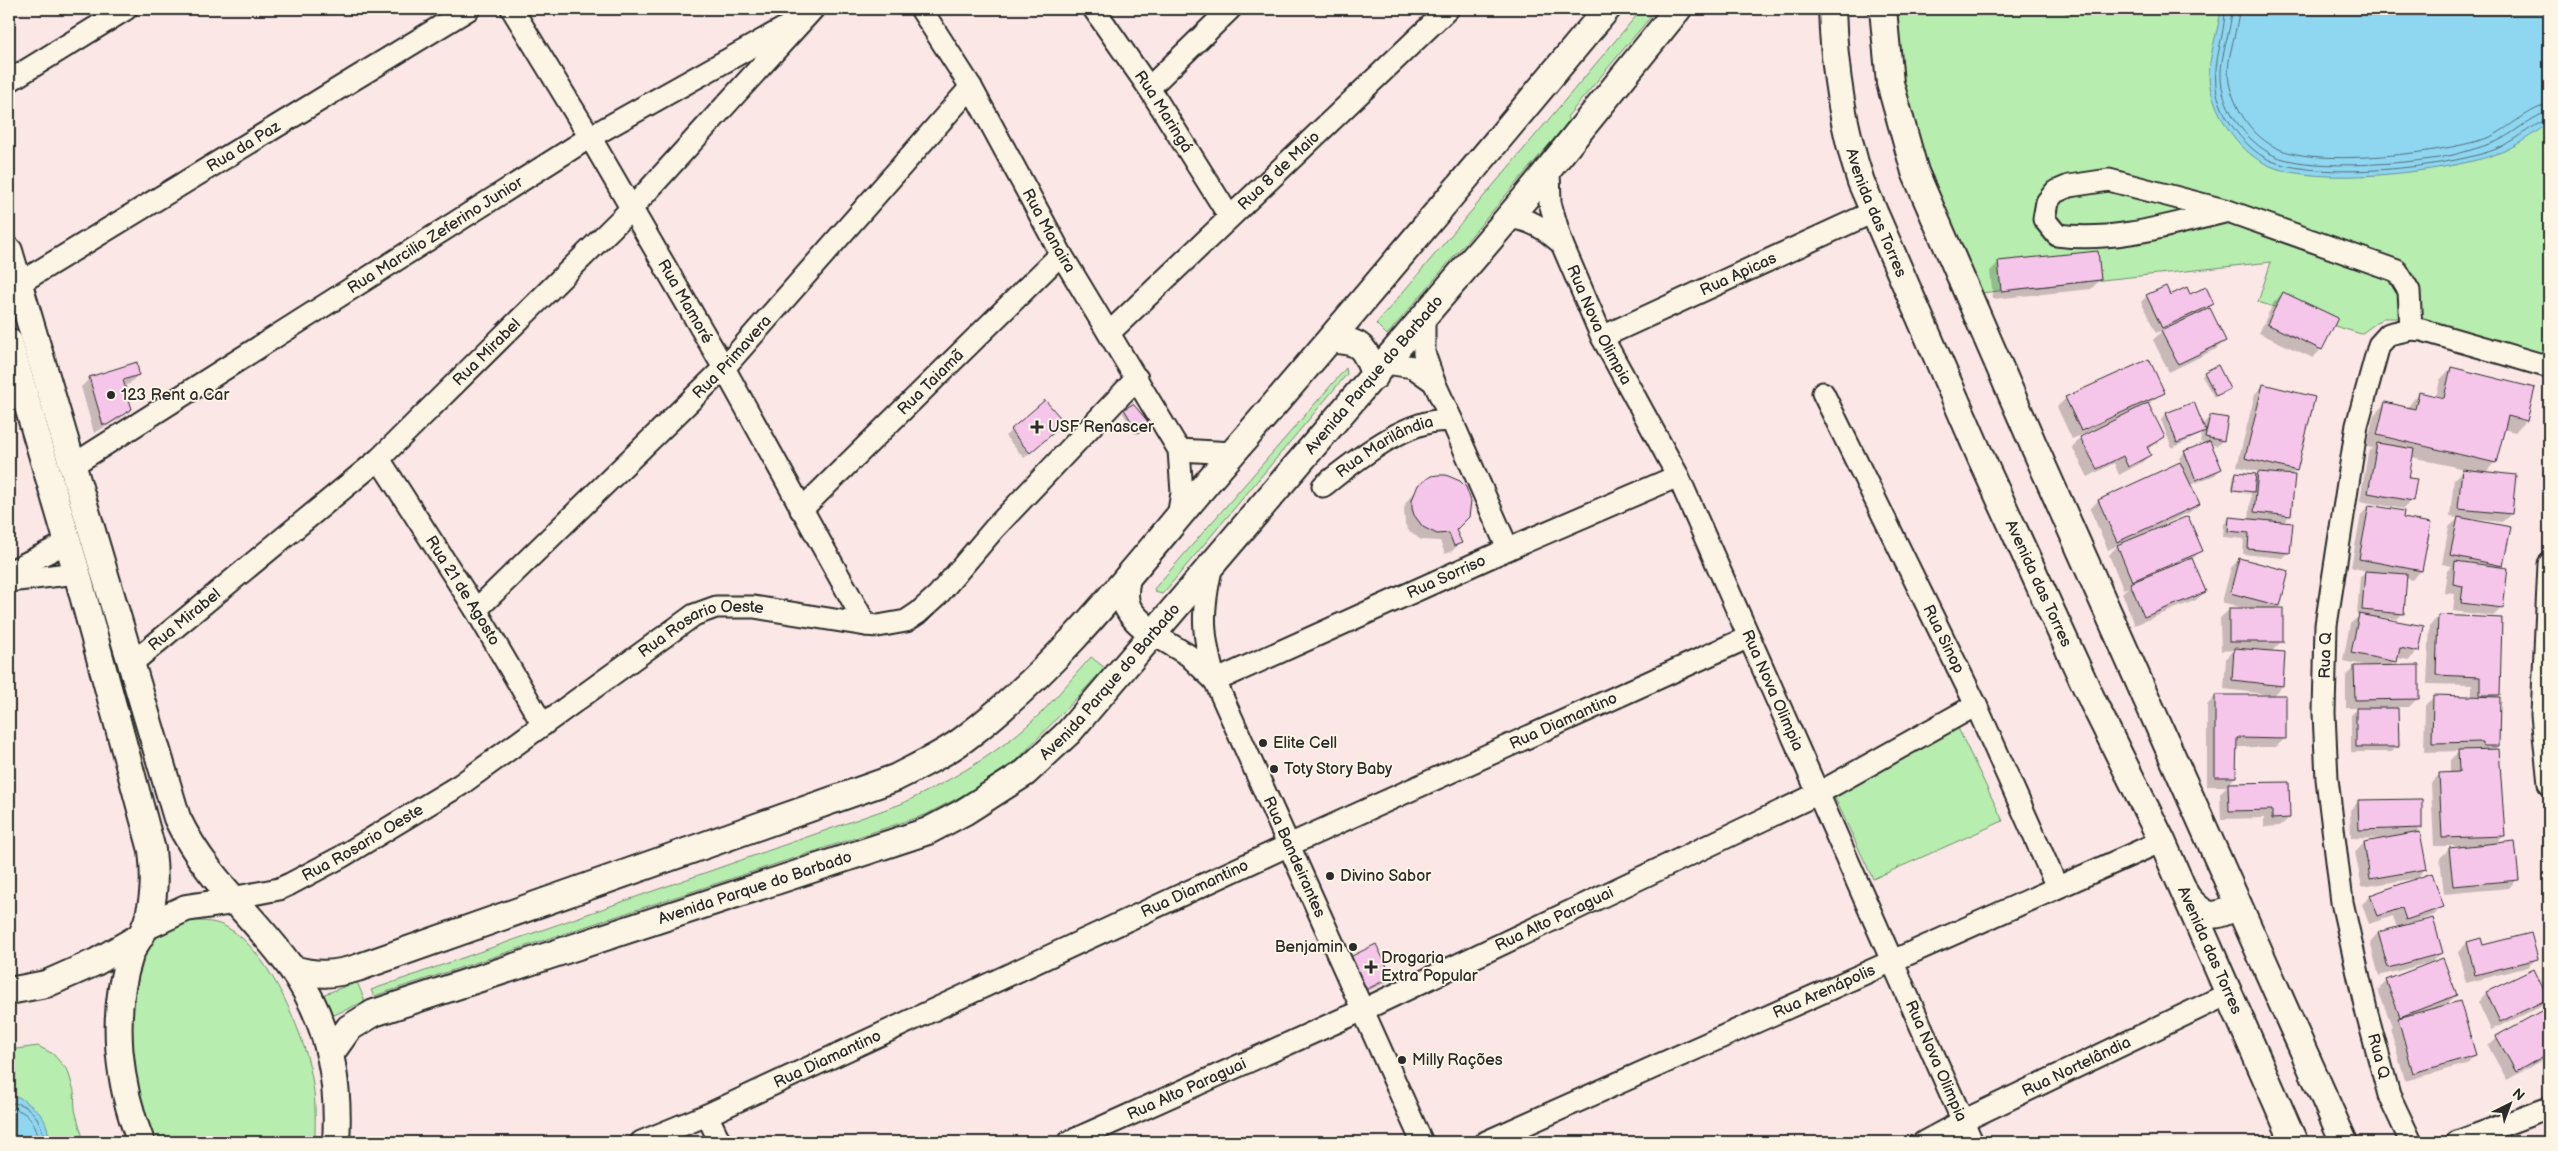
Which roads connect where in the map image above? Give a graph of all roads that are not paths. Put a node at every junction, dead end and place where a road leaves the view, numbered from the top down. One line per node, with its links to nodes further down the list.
1 (126, 9): 13 (street)
2 (469, 9): 26 (street, Rua da Paz)
3 (512, 9): 16 (street, Rua Mamoré)
4 (922, 9): 14 (street, Rua Manaira)
5 (1094, 9): 15 (street, Rua Maringá)
6 (1230, 9): 15 (street)
7 (1448, 9): 21 (street, Rua 8 de Maio)
8 (1607, 9): 31 (main road)
9 (1678, 9): 17 (main road, Avenida Parque do Barbado)
10 (1832, 9): 20 (main road, Avenida das Torres)
11 (1883, 9): 71 (main road)
12 (809, 13): 16 (street, Rua Marcilio Zeferino Junior); 18 (street, Rua Mirabel)
13 (9, 81)
14 (972, 87): 25 (street, Rua Manaira); 34 (street, Rua Primavera)
15 (1149, 88): 21 (street, Rua Maringá)
16 (590, 137): 18 (street, Rua Mamoré); 43 (street, Rua Marcilio Zeferino Junior)
17 (1549, 169): 22 (main road, Avenida Parque do Barbado); 23 (street, Rua Nova Olimpia)
18 (632, 208): 34 (street, Rua Mamoré); 42 (street, Rua Mirabel)
19 (2228, 211): 19 (street); 28 (street)
20 (1873, 212): 30 (street, Rua Apicas); 66 (main road, Avenida das Torres)
21 (1229, 216): 29 (street, Rua 8 de Maio)
22 (1509, 218): 23 (street, Rua Nova Olimpia); 27 (main road, Avenida Parque do Barbado)
23 (1562, 244): 30 (street, Rua Nova Olimpia)
24 (9, 251): 26 (main road)
25 (1061, 254): 29 (street, Rua Manaira); 46 (street, Rua Taiamã)
26 (18, 284): 43 (main road)
27 (1424, 317): 35 (main road, Avenida Parque do Barbado); 37 (street, Rua Marilândia)
28 (2411, 329): 33 (street); 93 (street, Rua Q)
29 (1109, 333): 36 (street, Rua Manaira)
30 (1602, 337): 44 (street, Rua Nova Olimpia)
31 (1332, 340): 35 (main road); 41 (main road)
32 (9, 342): 48 (main road)
33 (2549, 367)
34 (724, 368): 46 (street, Rua Mamoré); 56 (street, Rua Primavera)
35 (1380, 370): 37 (street); 50 (main road, Avenida Parque do Barbado)
36 (1137, 378): 40 (street, Rua Manaira); 57 (street, Rua Rosario Oeste)
37 (1434, 382): 39 (street, Rua Marilândia)
38 (1823, 393): 62 (street, Rua Sinop)
39 (1452, 422): 45 (street, Rua Marilândia); 49 (street, Rua Marilândia)
40 (1179, 450): 41 (street); 47 (street, Rua Manaira)
41 (1233, 453): 47 (main road)
42 (379, 459): 56 (street, Rua 21 de Agosto); 60 (street, Rua Mirabel)
43 (73, 465): 60 (main road)
44 (1678, 476): 49 (street, Rua Sorriso); 59 (street, Rua Nova Olimpia)
45 (1323, 486)
46 (801, 510): 57 (street, Rua Mamoré)
47 (1178, 517): 54 (main road)
48 (68, 542): 52 (street); 53 (main road)
49 (1508, 549): 61 (street, Rua Sorriso)
50 (1212, 563): 58 (main road, Avenida Parque do Barbado); 61 (street, Rua Bandeirantes)
51 (2549, 564): 64 (street)
52 (9, 572)
53 (77, 573): 55 (street); 72 (main road)
54 (1127, 578): 58 (main road); 74 (main road)
55 (9, 581)
56 (476, 610): 63 (street, Rua 21 de Agosto)
57 (866, 625): 63 (street, Rua Rosario Oeste)
58 (1153, 634): 61 (street, Rua Bandeirantes); 78 (main road, Avenida Parque do Barbado)
59 (1749, 637): 65 (street, Rua Nova Olimpia); 67 (street, Rua Diamantino)
60 (132, 663): 70 (main road)
61 (1215, 681): 67 (street, Rua Bandeirantes)
62 (1976, 705): 65 (street, Rua Alto Paraguai); 68 (street, Rua Sinop)
63 (542, 725): 70 (street, Rua Rosario Oeste)
64 (2549, 784)
65 (1817, 794): 73 (street, Rua Nova Olimpia); 77 (street, Rua Alto Paraguai)
66 (2162, 841): 68 (street, Rua Arenápolis); 69 (main road, Avenida das Torres)
67 (1289, 845): 77 (street, Rua Bandeirantes); 80 (street, Rua Diamantino)
68 (2057, 887): 73 (street, Rua Arenápolis)
69 (2186, 896): 71 (main road); 76 (main road, Avenida das Torres)
70 (233, 901): 72 (main road); 74 (main road)
71 (2237, 904): 92 (main road)
72 (141, 933): 75 (main road); 82 (main road)
73 (1892, 961): 81 (street, Rua Nova Olimpia); 88 (street, Rua Arenápolis)
74 (292, 970): 78 (main road)
75 (9, 991)
76 (2230, 993): 81 (street, Rua Nortelândia); 91 (main road, Avenida das Torres)
77 (1362, 1010): 86 (street, Rua Alto Paraguai); 87 (street, Rua Bandeirantes)
78 (331, 1053): 83 (main road)
79 (2549, 1108): 94 (street)
80 (708, 1115): 84 (street, Rua Diamantino); 85 (street)
81 (1963, 1121): 89 (street, Rua Nortelândia); 90 (street, Rua Nova Olimpia)
82 (141, 1142)
83 (336, 1142)
84 (640, 1142)
85 (720, 1142)
86 (1069, 1142)
87 (1422, 1142)
88 (1486, 1142)
89 (1924, 1142)
90 (1972, 1142)
91 (2294, 1142)
92 (2344, 1142)
93 (2411, 1142)
94 (2457, 1142)

